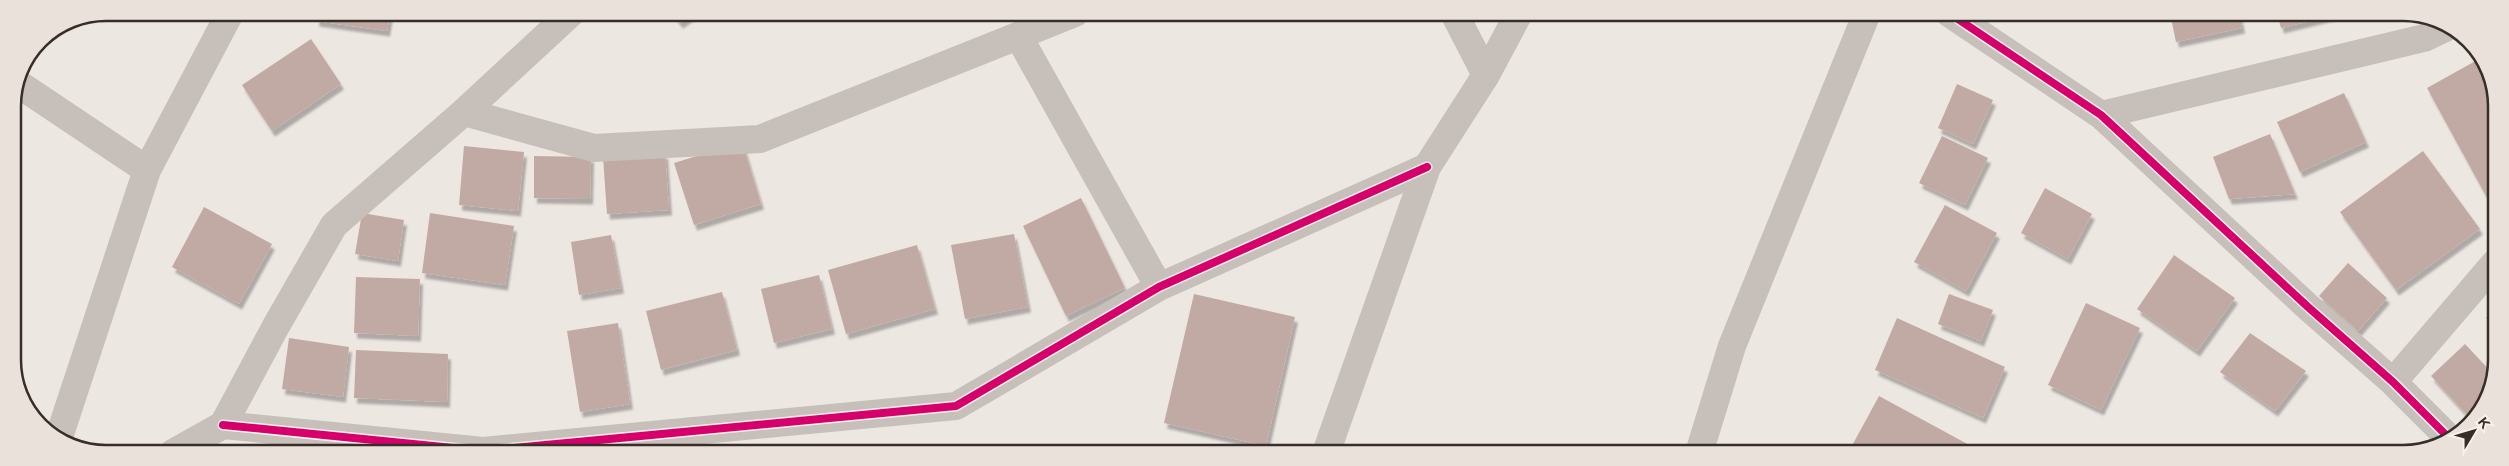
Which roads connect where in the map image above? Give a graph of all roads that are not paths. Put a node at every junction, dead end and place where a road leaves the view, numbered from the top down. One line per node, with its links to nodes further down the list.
1 (225, 21): 15 (street)
2 (562, 21): 12 (street)
3 (1056, 21): 9 (street)
4 (1458, 21): 10 (street)
5 (1514, 21): 10 (street)
6 (1864, 21): 26 (street)
7 (1961, 21): 13 (street)
8 (2440, 31): 13 (street)
9 (1018, 37): 12 (street); 17 (street)
10 (1486, 75): 14 (street)
11 (24, 87): 15 (street)
12 (464, 112): 19 (street)
13 (2101, 115): 18 (street)
14 (1427, 167): 17 (street); 25 (street)
15 (147, 170): 20 (street)
16 (2488, 272): 18 (street)
17 (1160, 287): 24 (street)
18 (2393, 382): 21 (street)
19 (223, 424): 22 (street); 23 (street)
20 (61, 431)
21 (2444, 433)
22 (187, 445)
23 (425, 445)
24 (546, 445)
25 (1329, 445)
26 (1701, 445)

